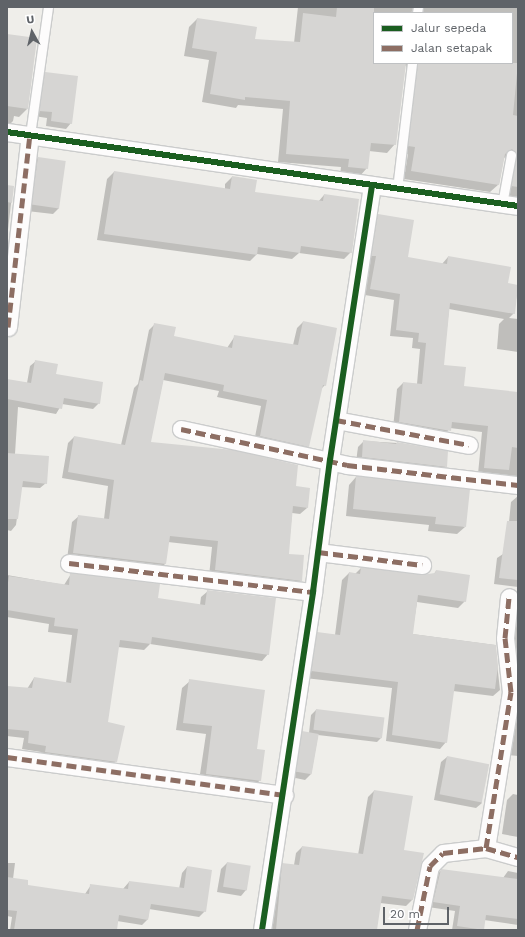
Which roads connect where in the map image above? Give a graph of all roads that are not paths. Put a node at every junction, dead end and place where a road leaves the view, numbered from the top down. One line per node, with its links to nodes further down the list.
1 (48, 7): 4 (lane)
2 (412, 64): 7 (lane)
3 (7, 132): 4 (street)
4 (30, 134): 6 (street); 9 (street)
5 (511, 155): 8 (lane)
6 (372, 185): 7 (street); 10 (street)
7 (397, 189): 8 (street)
8 (510, 205)
9 (8, 327)
10 (336, 420): 12 (street); 13 (street)
11 (181, 429): 13 (street)
12 (469, 445)
13 (330, 460): 14 (street); 15 (street)
14 (518, 485)
15 (318, 552): 17 (street); 18 (street)
16 (69, 563): 18 (street)
17 (422, 565)
18 (313, 592): 21 (street)
19 (510, 597): 22 (street)
20 (7, 757): 21 (street)
21 (284, 794): 24 (street)
22 (486, 848): 23 (street); 25 (street)
23 (518, 857)
24 (262, 930)
25 (417, 930)

